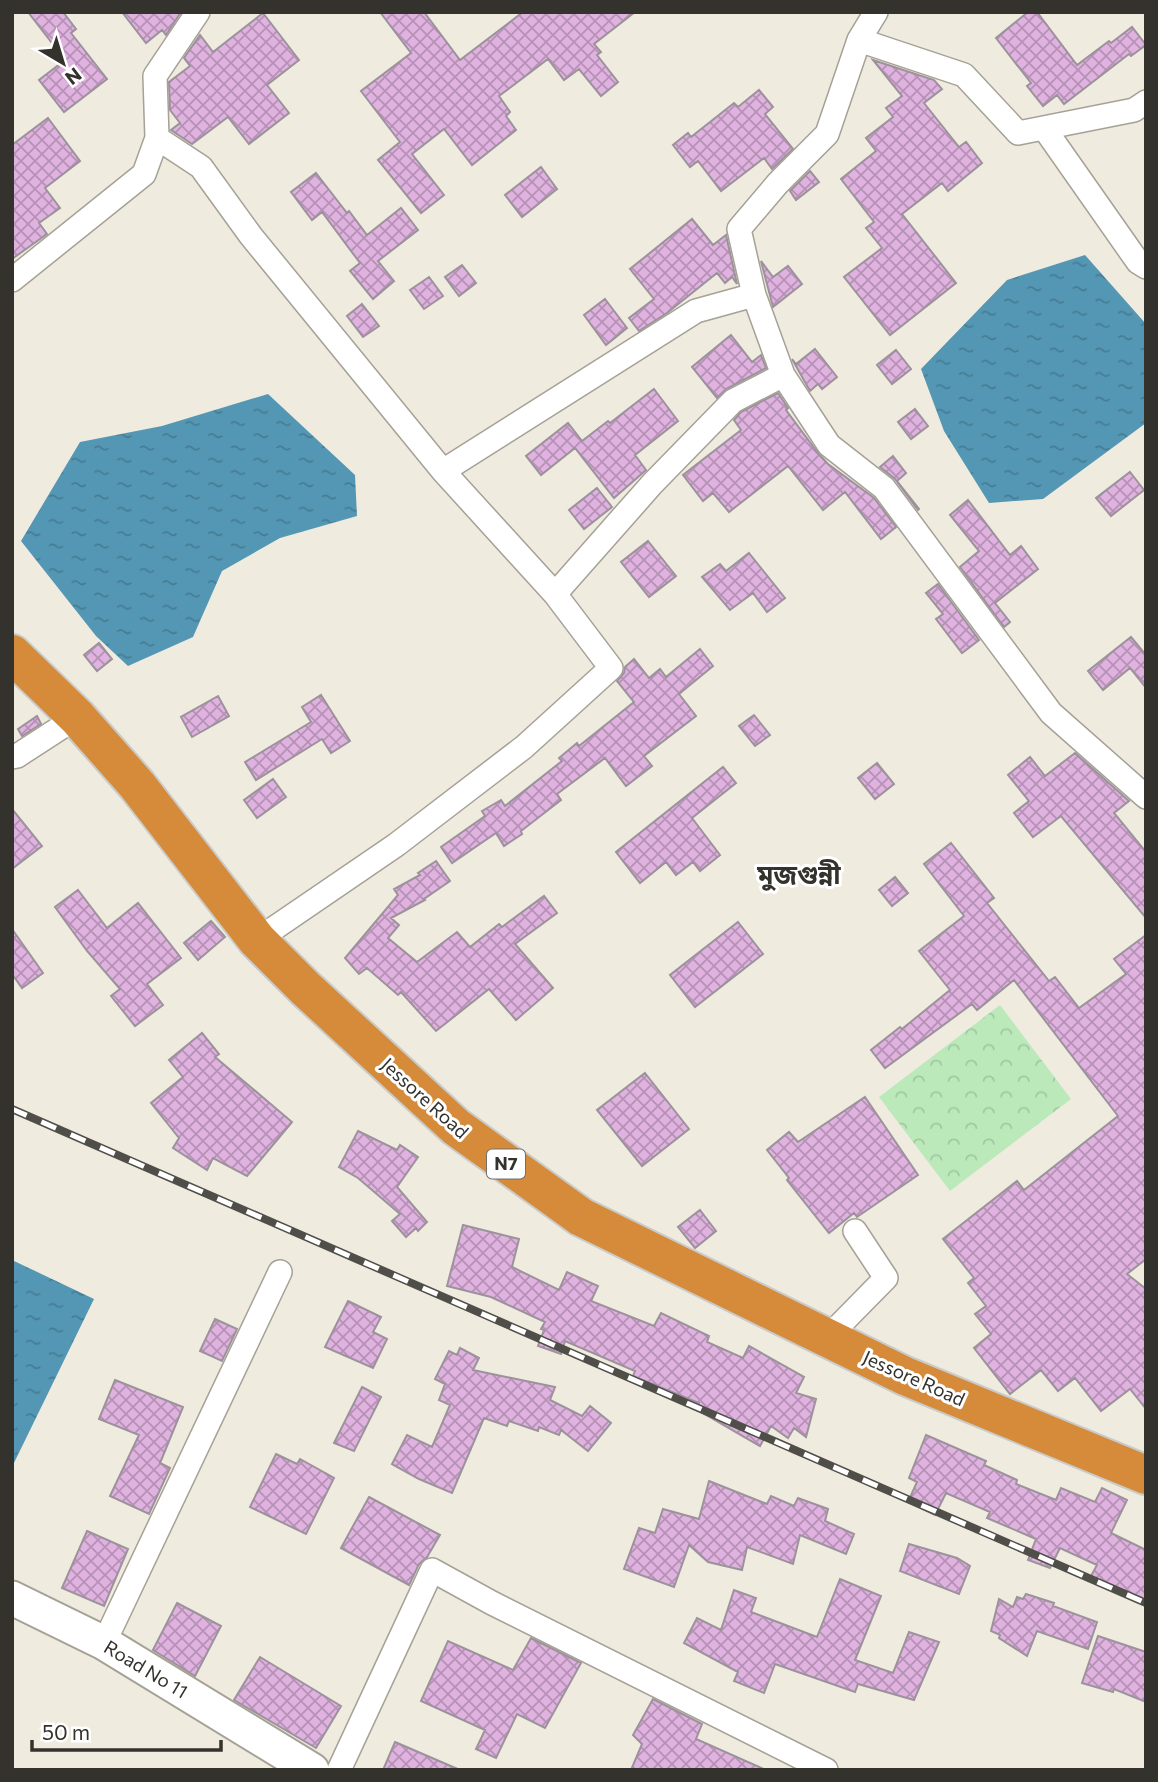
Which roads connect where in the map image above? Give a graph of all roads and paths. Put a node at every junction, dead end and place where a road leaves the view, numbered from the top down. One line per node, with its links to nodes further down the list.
1 (198, 12): 6 (street)
2 (872, 15): 3 (street)
3 (859, 40): 5 (street); 9 (street)
4 (1146, 102): 5 (street)
5 (1044, 128): 7 (street)
6 (157, 138): 8 (street); 11 (street)
7 (1146, 267)
8 (12, 280)
9 (754, 295): 10 (street); 11 (street)
10 (783, 375): 12 (street); 16 (street)
11 (443, 471): 12 (street)
12 (555, 594): 17 (street)
13 (12, 654): 14 (highway, Jessore Road / N7)
14 (76, 717): 15 (street); 17 (highway, Jessore Road / N7)
15 (12, 757)
16 (1146, 797)
17 (257, 940): 20 (highway, Jessore Road / N7)
18 (855, 1231): 20 (street)
19 (281, 1272): 23 (street)
20 (827, 1338): 21 (highway, Jessore Road / N7)
21 (1146, 1475)
22 (12, 1598): 23 (street, Road No 11)
23 (104, 1643): 24 (street, Road No 11)
24 (312, 1770)
25 (339, 1770): 26 (street)
26 (826, 1770)

